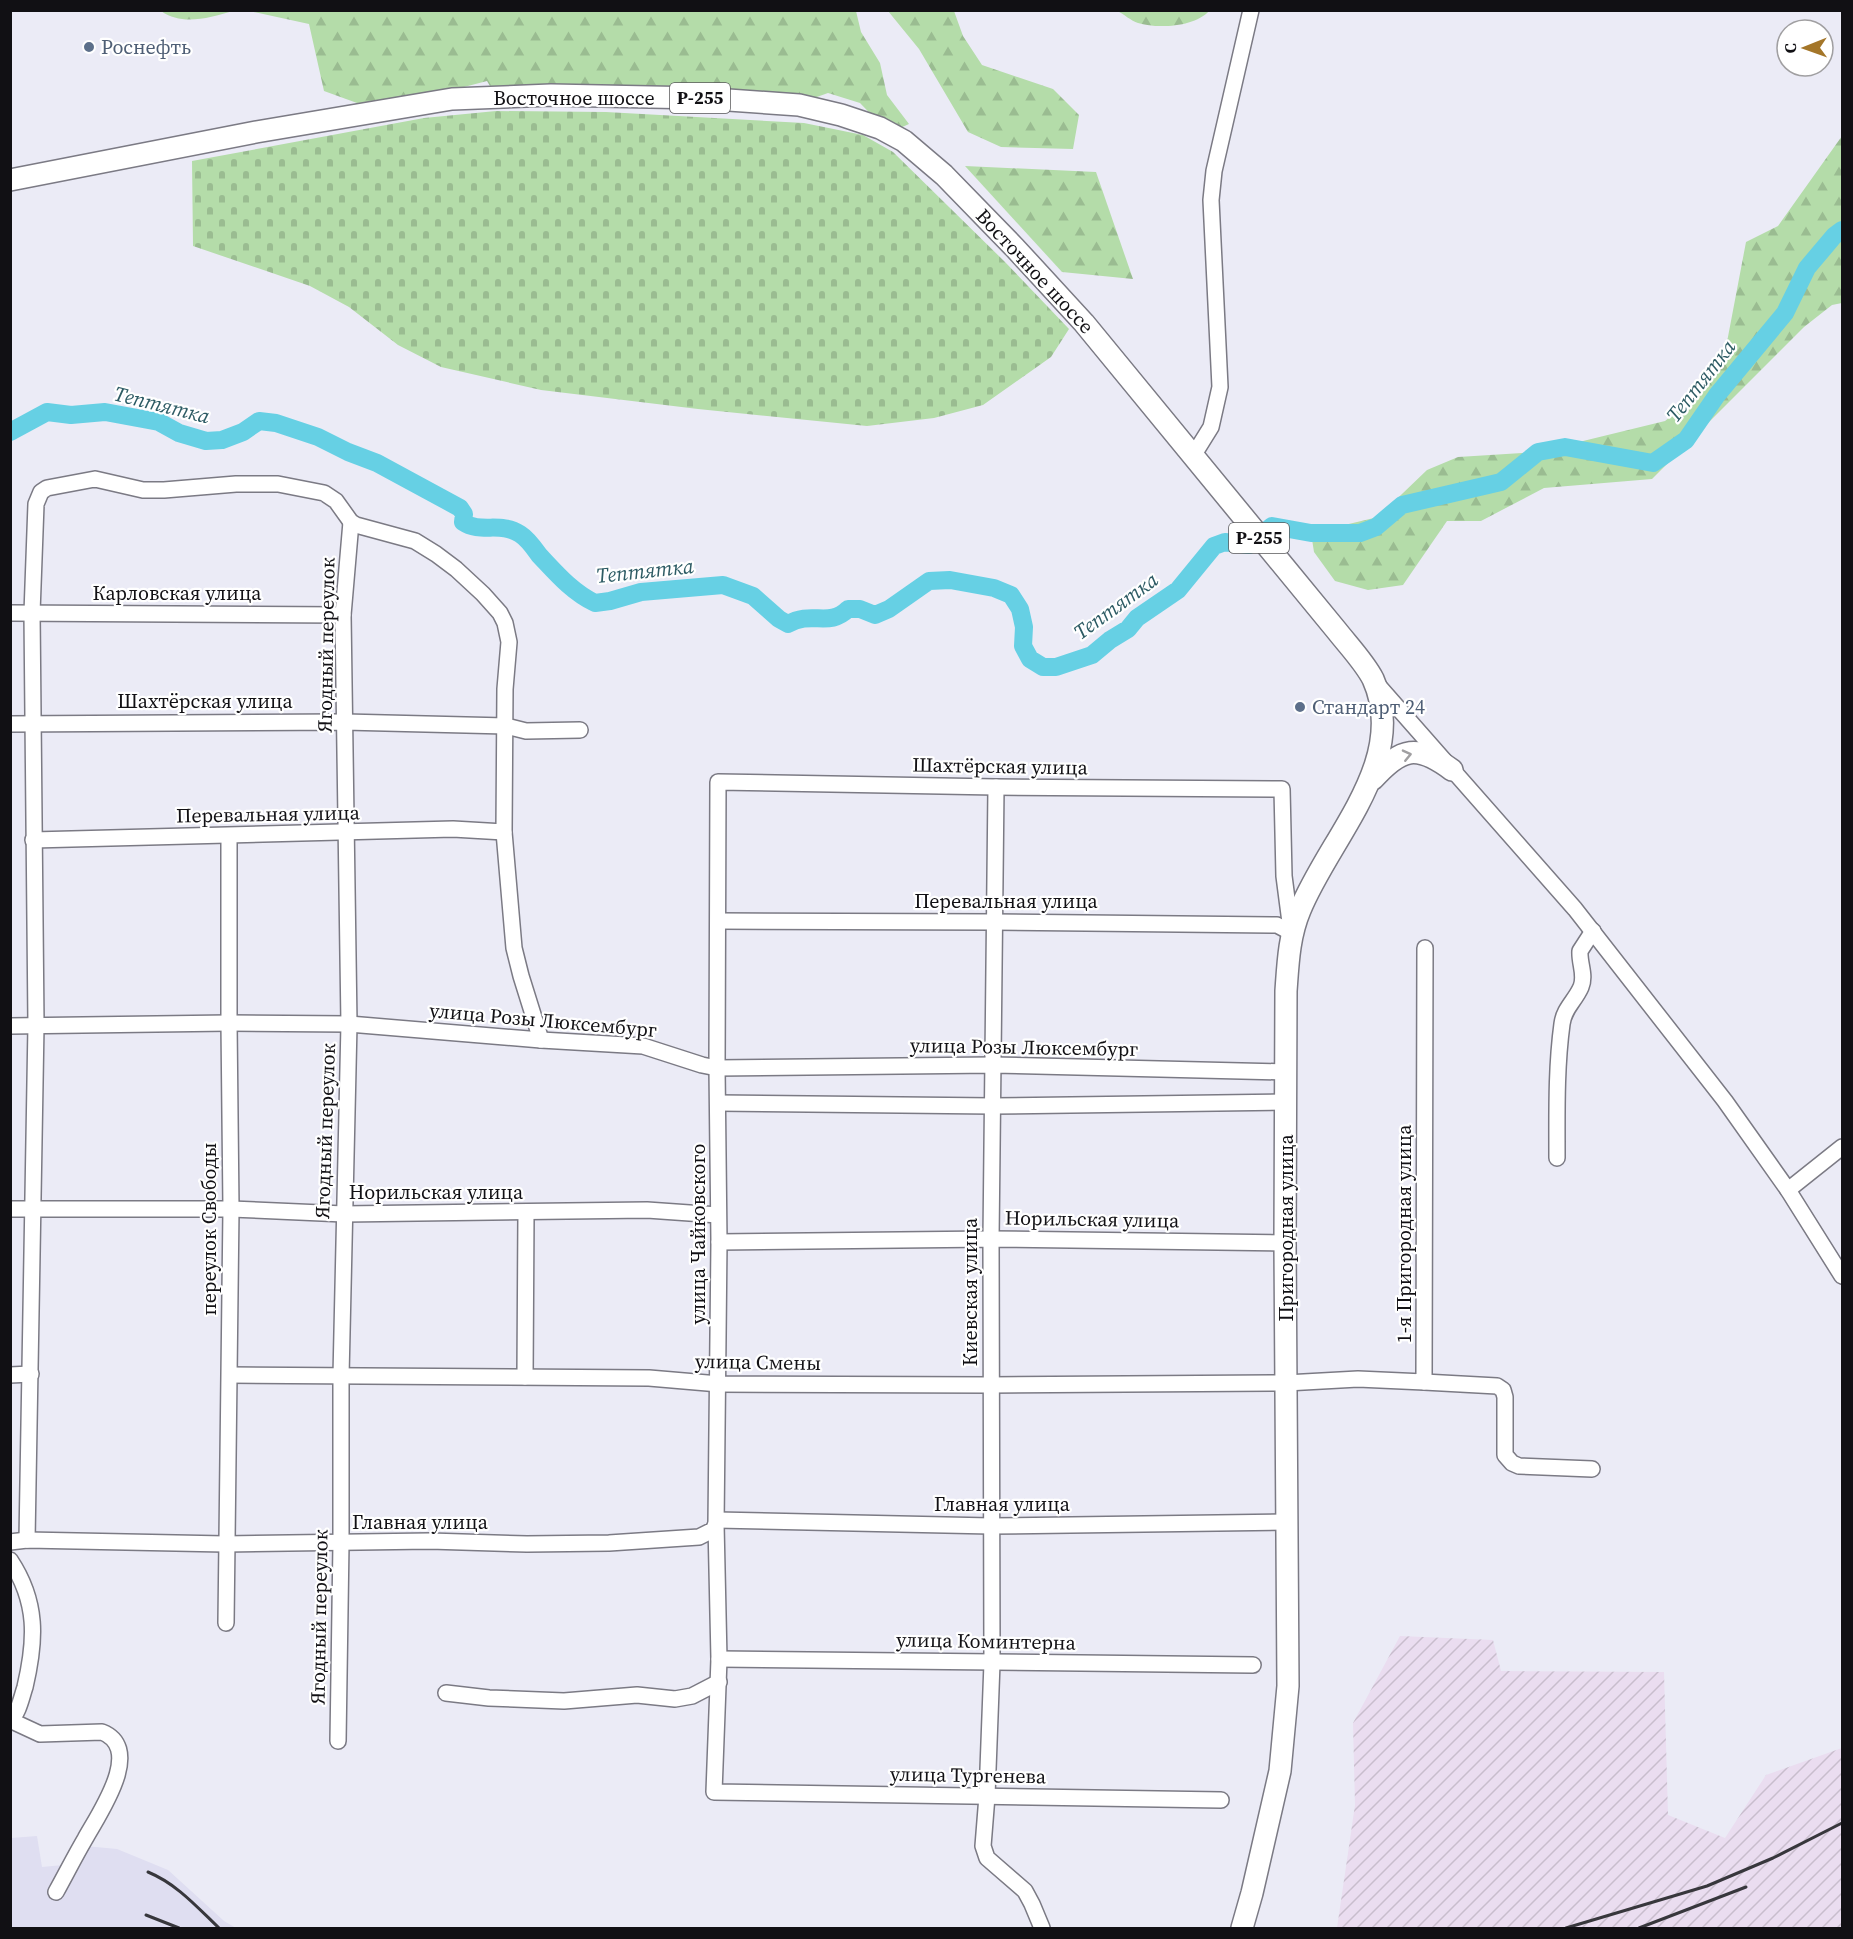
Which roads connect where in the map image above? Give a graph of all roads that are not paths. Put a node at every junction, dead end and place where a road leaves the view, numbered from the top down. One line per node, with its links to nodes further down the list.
1 (1251, 10): 3 (street)
2 (10, 180): 3 (highway, Восточное шоссе / Р-255)
3 (1193, 456): 5 (highway, Восточное шоссе / Р-255)
4 (351, 522): 7 (street); 8 (street, Ягодный переулок); 13 (street)
5 (1289, 574): 9 (highway, Пригородная улица)
6 (10, 613): 7 (street, Карловская улица)
7 (32, 613): 8 (street, Карловская улица); 12 (street)
8 (344, 615): 10 (street, Ягодный переулок)
9 (1372, 678): 15 (street); 17 (highway, Пригородная улица)
10 (345, 722): 12 (street, Шахтёрская улица); 13 (street, Шахтёрская улица); 20 (street, Ягодный переулок)
11 (10, 724): 12 (street, Шахтёрская улица)
12 (33, 724): 22 (street)
13 (506, 726): 14 (street, Шахтёрская улица); 19 (street)
14 (580, 730)
15 (1452, 770): 17 (highway, one-way to 15); 25 (street)
16 (718, 782): 18 (street, Шахтёрская улица); 23 (street, улица Чайковского)
17 (1368, 784): 26 (highway, Пригородная улица)
18 (996, 787): 24 (street, Киевская улица); 26 (street, Шахтёрская улица)
19 (504, 832): 20 (street, Перевальная улица); 32 (street)
20 (346, 833): 21 (street, Перевальная улица); 29 (street, Ягодный переулок)
21 (229, 836): 22 (street, Перевальная улица); 28 (street, переулок Свободы)
22 (33, 840): 30 (street)
23 (718, 921): 24 (street, Перевальная улица); 34 (street, улица Чайковского)
24 (994, 921): 26 (street, Перевальная улица); 33 (street, Киевская улица)
25 (1593, 931): 40 (street); 41 (street)
26 (1292, 933): 35 (highway, Пригородная улица)
27 (1425, 948): 57 (street, 1-я Пригородная улица)
28 (229, 1023): 29 (street, улица Розы Люксембург); 30 (street, улица Розы Люксембург); 44 (street, переулок Свободы)
29 (349, 1024): 32 (street, улица Розы Люксембург); 46 (street, Ягодный переулок)
30 (36, 1025): 31 (street, улица Розы Люксембург); 43 (street)
31 (10, 1026)
32 (541, 1040): 34 (street, улица Розы Люксембург)
33 (993, 1065): 34 (street, улица Розы Люксембург); 35 (street, улица Розы Люксембург); 38 (street, Киевская улица)
34 (717, 1068): 37 (street, улица Чайковского)
35 (1286, 1072): 36 (highway, Пригородная улица)
36 (1286, 1102): 38 (street); 50 (highway, Пригородная улица)
37 (718, 1103): 38 (street); 47 (street, улица Чайковского)
38 (993, 1106): 48 (street, Киевская улица)
39 (1842, 1147): 41 (street)
40 (1557, 1158)
41 (1788, 1190): 51 (street)
42 (10, 1209): 43 (street, Норильская улица)
43 (33, 1209): 44 (street, Норильская улица); 52 (street)
44 (231, 1209): 46 (street, Норильская улица); 54 (street, переулок Свободы)
45 (526, 1213): 46 (street, Норильская улица); 47 (street, Норильская улица); 56 (street)
46 (344, 1214): 55 (street, Ягодный переулок)
47 (718, 1215): 49 (street, улица Чайковского)
48 (991, 1239): 49 (street, Норильская улица); 50 (street, Норильская улица); 60 (street, Киевская улица)
49 (719, 1242): 59 (street, улица Чайковского)
50 (1285, 1243): 58 (highway, Пригородная улица)
51 (1842, 1276)
52 (31, 1374): 53 (street); 65 (street)
53 (10, 1375)
54 (230, 1375): 55 (street, улица Смены); 68 (street, переулок Свободы)
55 (341, 1376): 56 (street, улица Смены); 67 (street, Ягодный переулок)
56 (525, 1377): 59 (street, улица Смены)
57 (1424, 1382): 58 (street); 61 (street)
58 (1286, 1383): 60 (street, улица Смены); 63 (highway, Пригородная улица)
59 (719, 1384): 60 (street, улица Смены); 62 (street, улица Чайковского)
60 (991, 1385): 64 (street, Киевская улица)
61 (1592, 1469)
62 (717, 1522): 64 (street, Главная улица); 67 (street, Главная улица); 71 (street, улица Чайковского)
63 (1287, 1522): 64 (street, Главная улица); 83 (highway, Пригородная улица)
64 (991, 1526): 72 (street, Киевская улица)
65 (27, 1540): 66 (street, Главная улица); 68 (street, Главная улица)
66 (10, 1542)
67 (342, 1543): 68 (street, Главная улица); 77 (street, Ягодный переулок)
68 (225, 1544): 70 (street, переулок Свободы)
69 (10, 1560): 76 (street)
70 (226, 1623)
71 (720, 1659): 72 (street, улица Коминтерна); 74 (street, улица Чайковского)
72 (992, 1663): 73 (street, улица Коминтерна); 79 (street, Киевская улица)
73 (1252, 1665)
74 (719, 1682): 75 (street); 78 (street, улица Чайковского)
75 (446, 1693)
76 (11, 1721): 81 (street)
77 (338, 1741)
78 (714, 1792): 79 (street, улица Тургенева)
79 (987, 1796): 80 (street, улица Тургенева); 82 (street, Киевская улица)
80 (1221, 1800)
81 (56, 1892)
82 (1042, 1929)
83 (1242, 1929)

